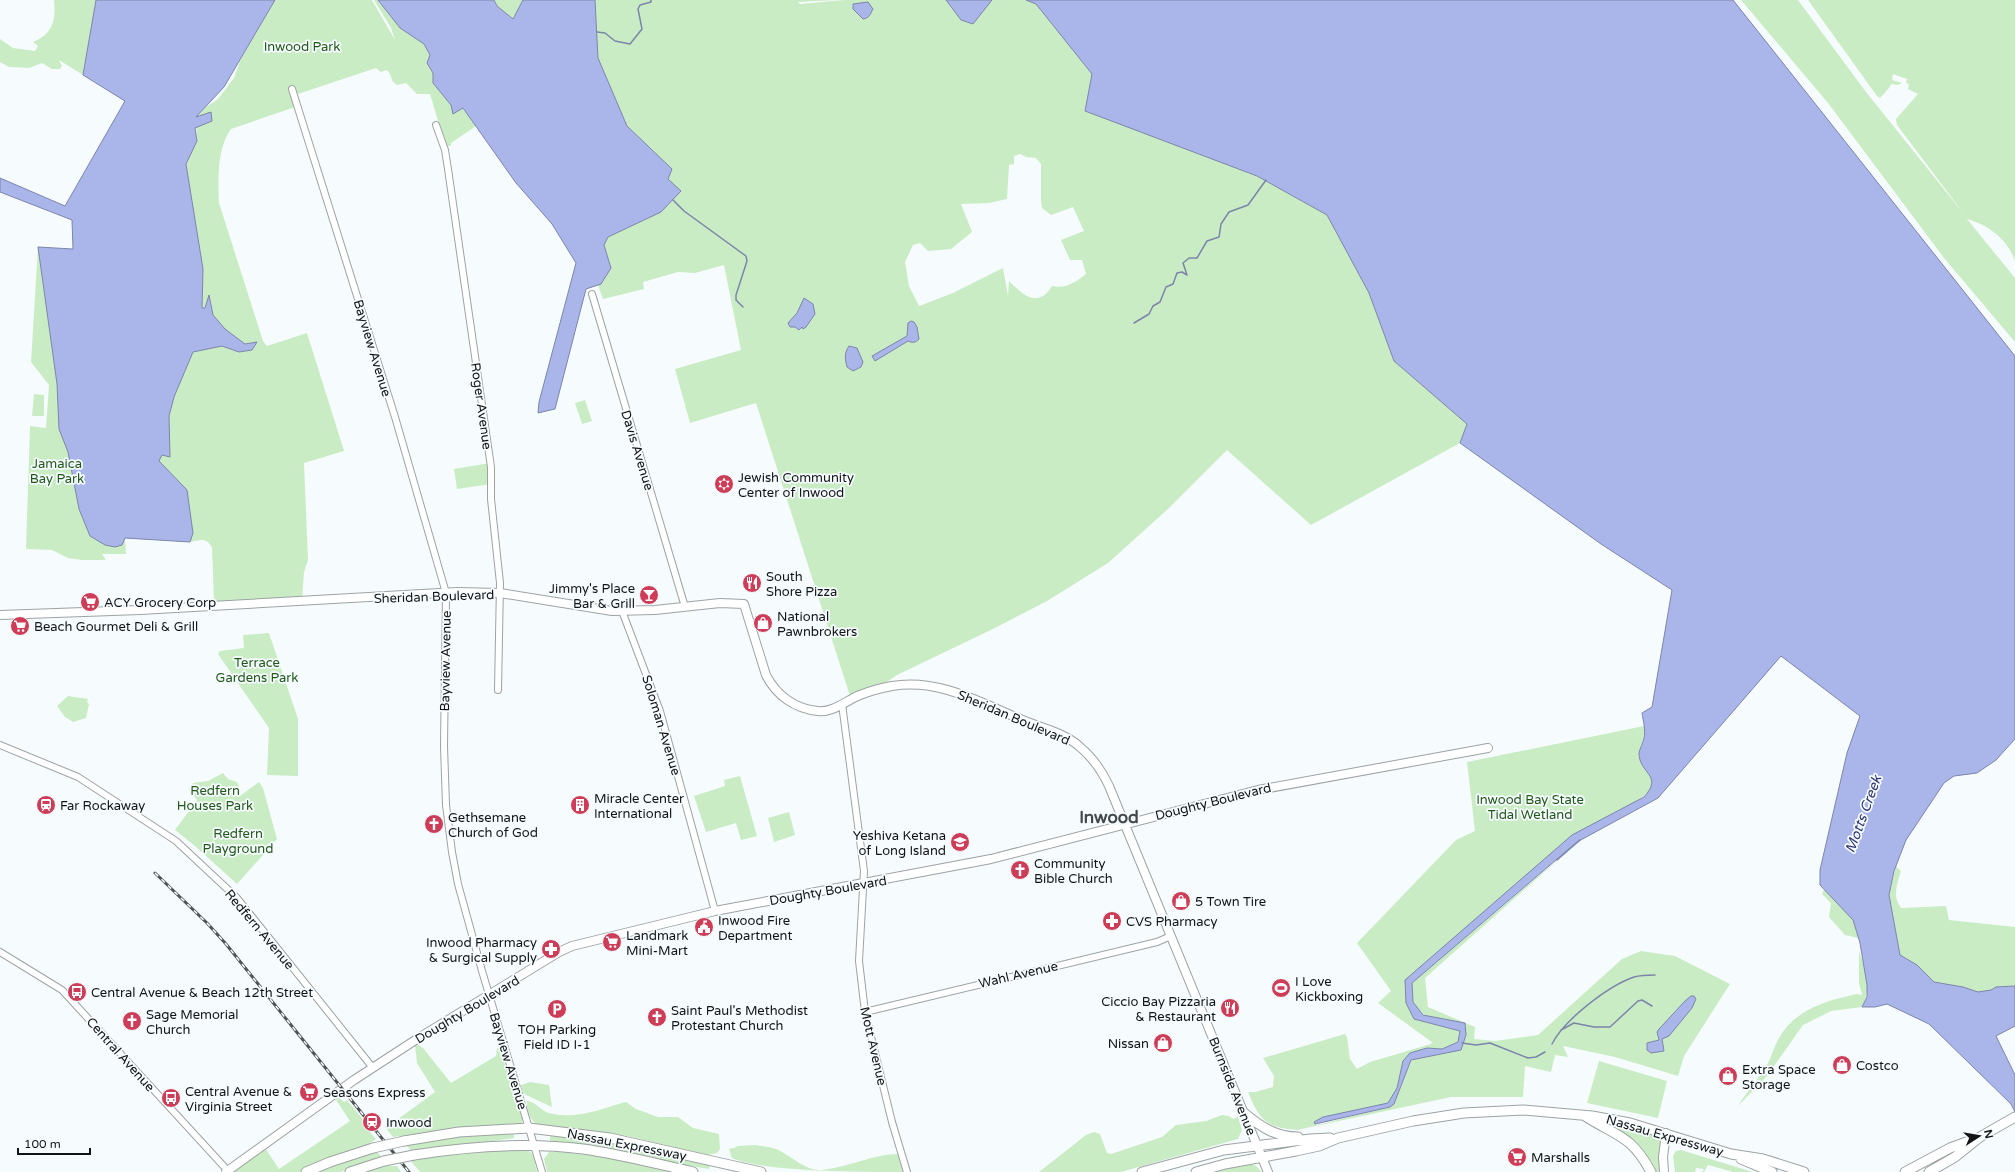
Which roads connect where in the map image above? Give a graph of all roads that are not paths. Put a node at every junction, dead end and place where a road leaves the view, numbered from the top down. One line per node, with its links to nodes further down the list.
1 (292, 89): 4 (street, Bayview Avenue)
2 (436, 125): 5 (street, Roger Avenue)
3 (592, 294): 6 (street, Davis Avenue)
4 (446, 593): 5 (main road, Sheridan Boulevard); 8 (main road, Sheridan Boulevard); 18 (street, Bayview Avenue)
5 (500, 593): 7 (main road, Sheridan Boulevard); 9 (street, Roger Avenue)
6 (685, 607): 7 (main road, Sheridan Boulevard); 10 (main road, Sheridan Boulevard)
7 (622, 611): 15 (street, Soloman Avenue)
8 (0, 615)
9 (498, 690)
10 (842, 704): 13 (main road, Sheridan Boulevard); 14 (street, Mott Avenue)
11 (0, 745): 20 (street, Redfern Avenue)
12 (1488, 748): 13 (main road, Doughty Boulevard)
13 (1125, 824): 14 (main road, Doughty Boulevard); 16 (main road, Burnside Avenue)
14 (864, 884): 15 (main road, Doughty Boulevard); 19 (street, Mott Avenue)
15 (715, 911): 18 (main road, Doughty Boulevard)
16 (1171, 936): 19 (street, Wahl Avenue); 21 (main road, Burnside Avenue)
17 (0, 952): 34 (street, Central Avenue)
18 (489, 996): 20 (main road, Doughty Boulevard); 24 (street, Bayview Avenue)
19 (865, 1012): 40 (street, Mott Avenue)
20 (372, 1068): 34 (main road, Doughty Boulevard)
21 (1244, 1113): 28 (highway); 30 (main road, Burnside Avenue)
22 (1582, 1114): 25 (highway, Nassau Expressway); 27 (highway, Nassau Expressway); 44 (highway)
23 (2014, 1118): 26 (highway)
24 (529, 1128): 29 (street, Bayview Avenue); 35 (highway, Nassau Expressway, bridge); 39 (highway, Nassau Expressway)
25 (1666, 1133): 31 (highway, Nassau Expressway); 45 (main road)
26 (1980, 1137): 33 (highway); 48 (highway)
27 (1338, 1138): 28 (highway, Nassau Expressway); 32 (highway, Nassau Expressway)
28 (1310, 1139): 30 (highway, Nassau Expressway)
29 (534, 1145): 36 (highway, Nassau Expressway, bridge); 37 (street, Bayview Avenue); 38 (highway, Nassau Expressway)
30 (1258, 1146): 32 (main road, Burnside Avenue); 41 (highway, Nassau Expressway)
31 (1731, 1154): 46 (highway, Nassau Expressway); 47 (highway, Nassau Expressway)
32 (1262, 1158): 42 (highway, Nassau Expressway); 43 (main road, Burnside Avenue)
33 (1908, 1171)
34 (227, 1172)
35 (306, 1172)
36 (350, 1172)
37 (542, 1172)
38 (693, 1172)
39 (761, 1172)
40 (908, 1172)
41 (1142, 1172)
42 (1196, 1172)
43 (1268, 1172)
44 (1651, 1172)
45 (1664, 1172)
46 (1772, 1172)
47 (1804, 1172)
48 (1929, 1172)

